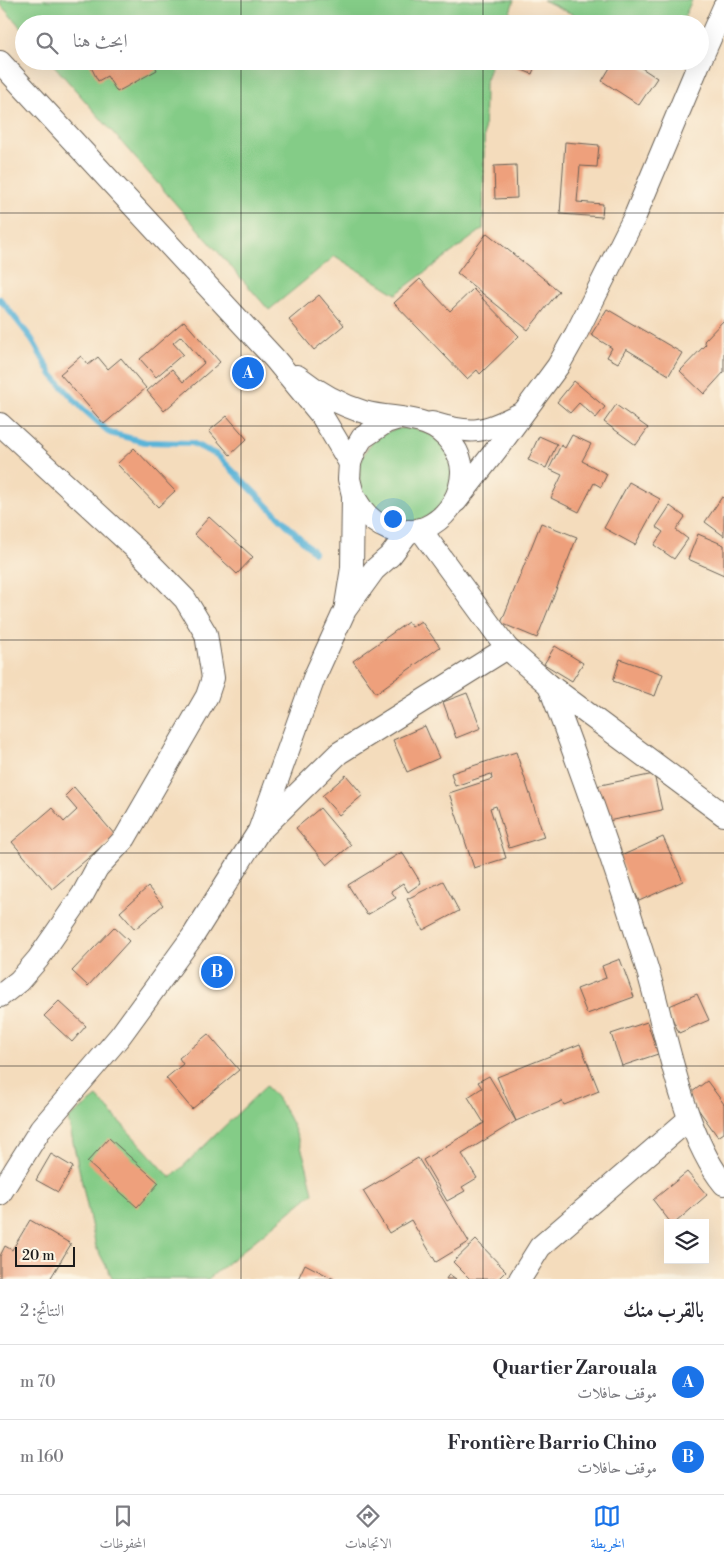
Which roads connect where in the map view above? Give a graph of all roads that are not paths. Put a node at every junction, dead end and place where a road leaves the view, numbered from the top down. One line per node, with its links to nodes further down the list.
1 (724, 7): 2 (street)
2 (709, 41)
3 (0, 62): 5 (street)
4 (696, 70): 6 (street)
5 (274, 358): 7 (street); 9 (street)
6 (524, 412): 7 (street); 11 (street)
7 (408, 419): 9 (street); 11 (street)
8 (0, 424): 18 (street)
9 (350, 463): 10 (street)
10 (353, 495): 12 (street); 13 (street)
11 (456, 501): 12 (street)
12 (415, 530): 13 (street); 14 (street)
13 (345, 610): 17 (street)
14 (507, 648): 15 (street); 17 (street)
15 (549, 685): 16 (street); 19 (street)
16 (724, 815)
17 (259, 831): 21 (street)
18 (0, 996)
19 (689, 1119): 20 (street); 22 (street)
20 (724, 1184)
21 (0, 1194)
22 (520, 1279)

